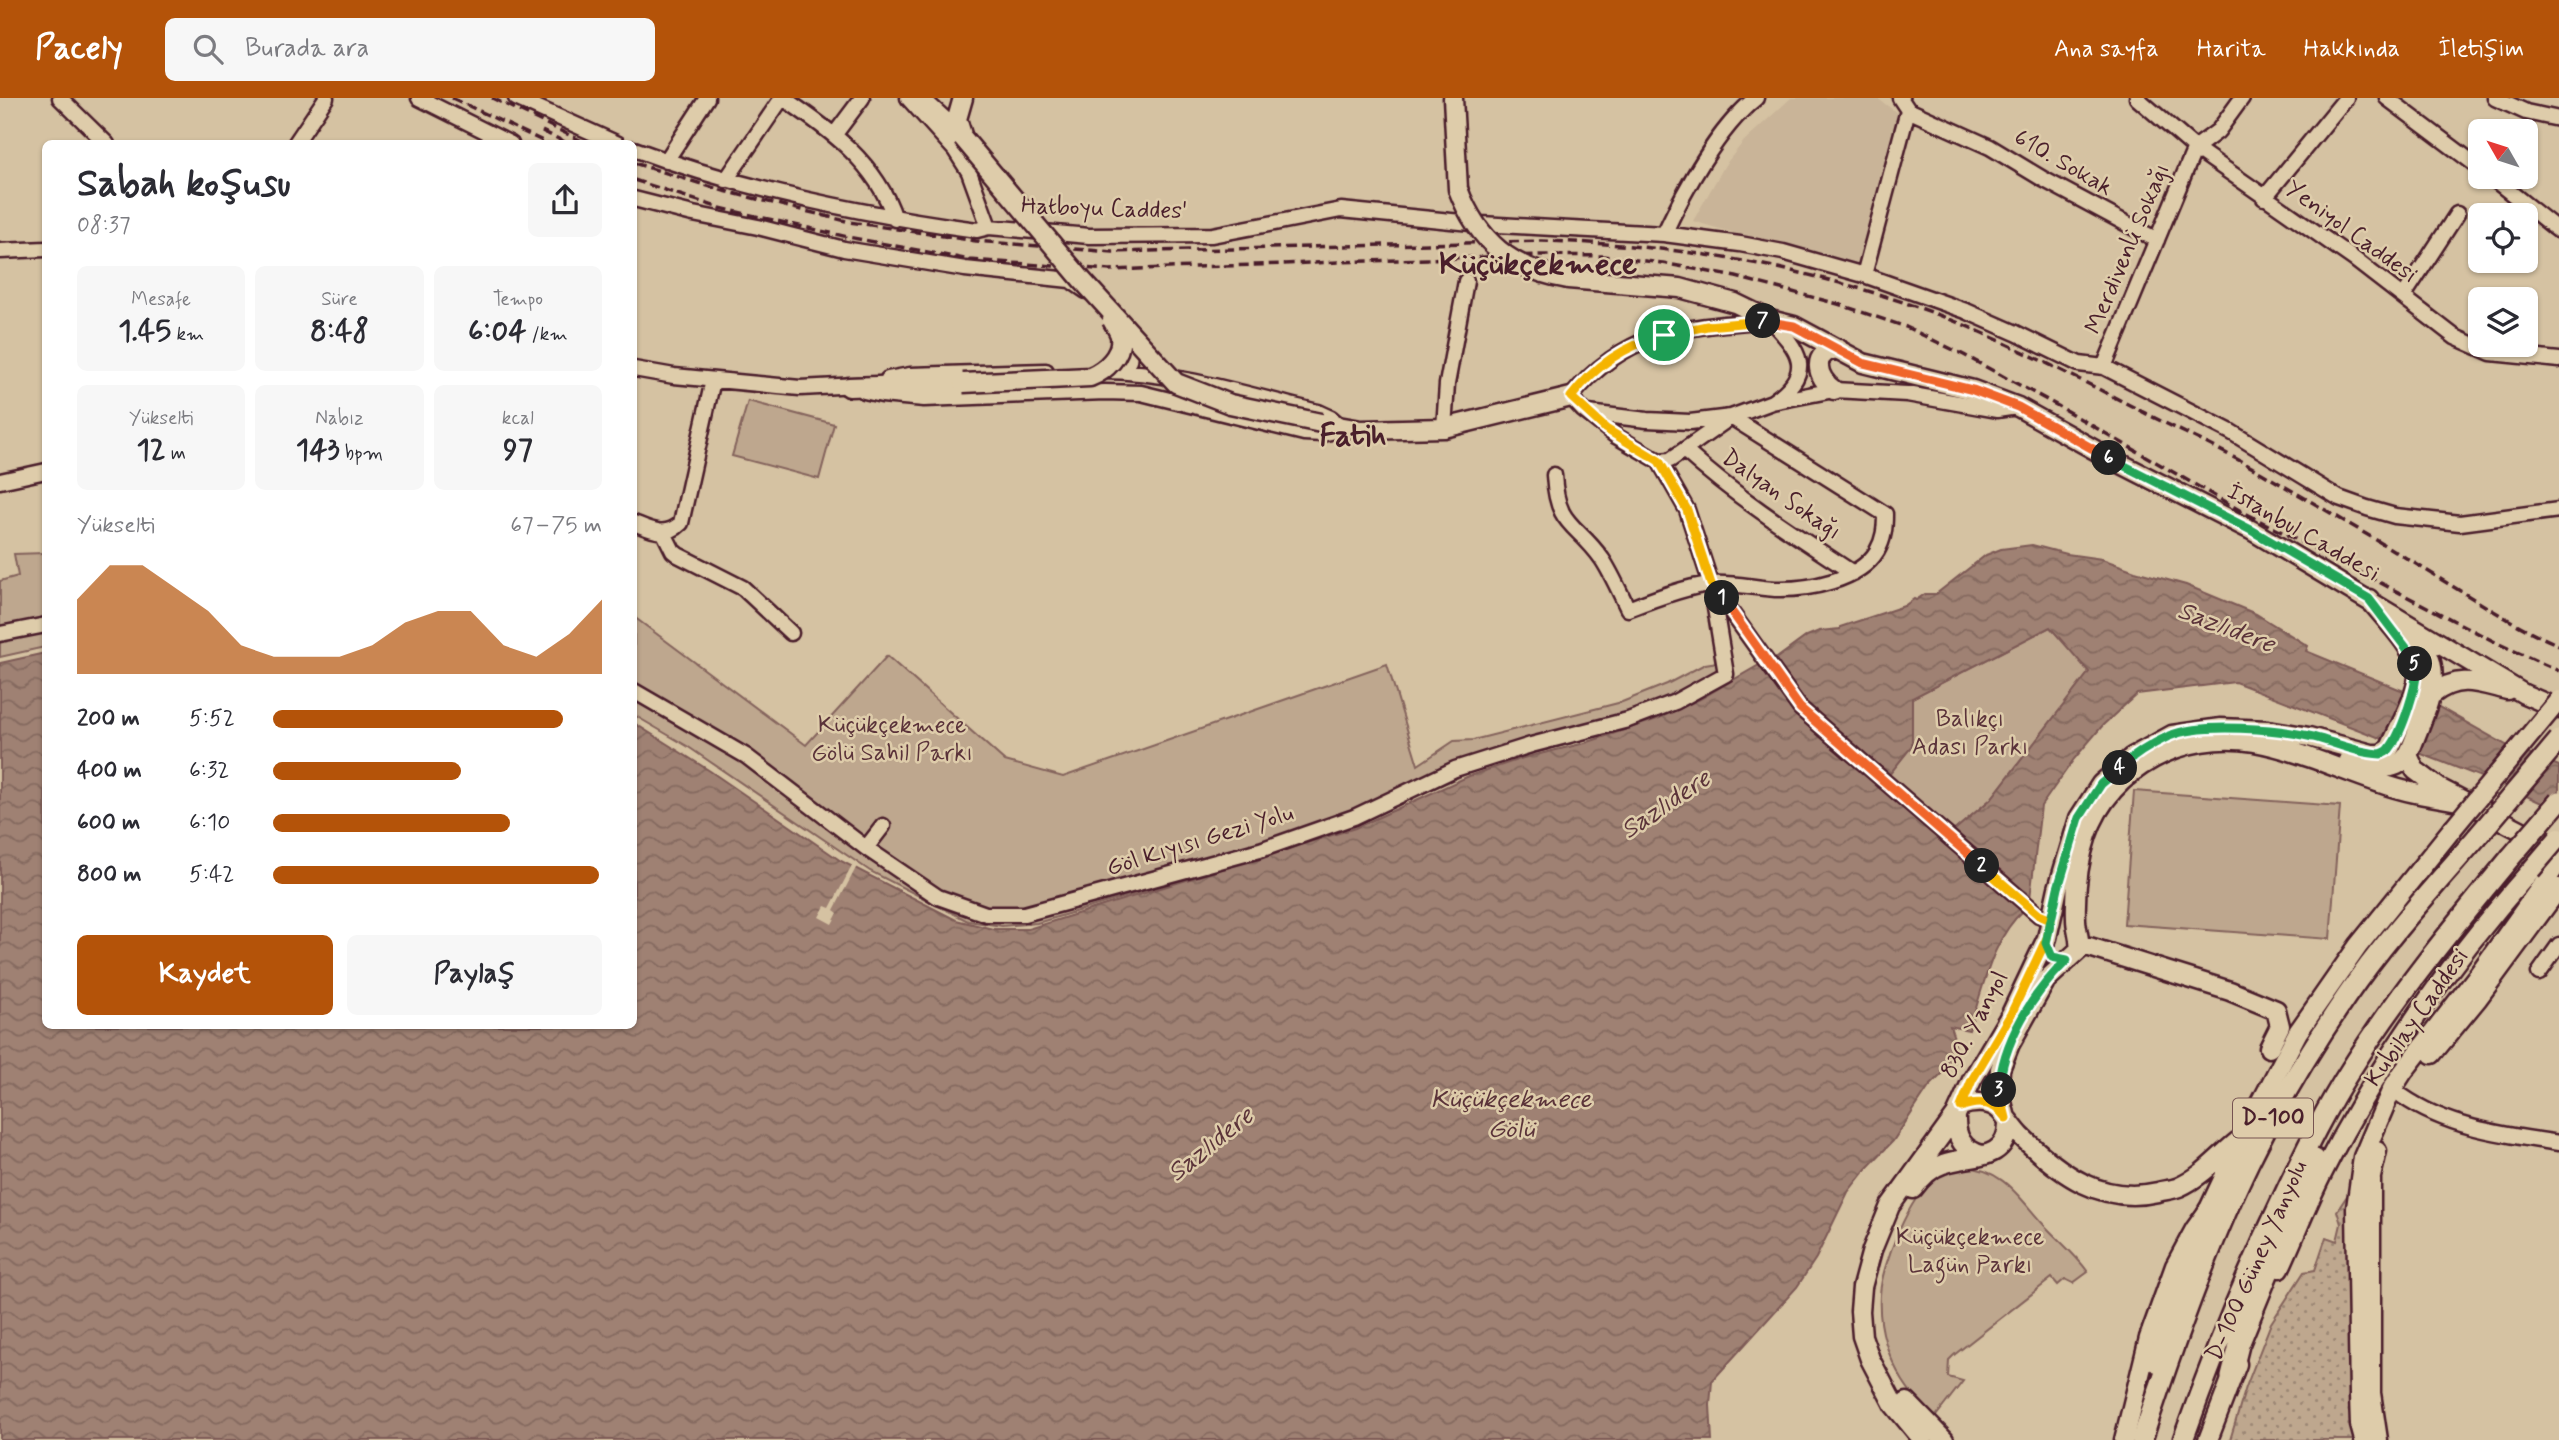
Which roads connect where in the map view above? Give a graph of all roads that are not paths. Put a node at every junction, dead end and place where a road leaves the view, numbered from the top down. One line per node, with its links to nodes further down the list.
1 (60, 98): 22 (street)
2 (326, 98): 23 (street)
3 (419, 98): 24 (street)
4 (707, 98): 29 (street)
5 (783, 98): 20 (street); 30 (street)
6 (862, 98): 20 (street)
7 (908, 98): 36 (street)
8 (919, 98): 21 (main road)
9 (963, 98): 21 (main road)
10 (1756, 98): 38 (street)
11 (2137, 98): 26 (street, Yeniyol Caddesi)
12 (2242, 98): 26 (street)
13 (2346, 98): 32 (street)
14 (2387, 98): 28 (street)
15 (2495, 98): 19 (street)
16 (527, 100): 25 (street)
17 (1450, 102): 46 (main road, İstanbul Caddesi, bridge)
18 (1904, 104): 39 (street, 610. Sokak); 42 (street)
19 (2559, 119)
20 (835, 134): 35 (street)
21 (964, 138): 45 (main road, bridge)
22 (103, 140)
23 (298, 140)
24 (503, 140)
25 (610, 140)
26 (2195, 148): 32 (street, Yeniyol Caddesi); 39 (street, Merdivenli Sokağı)
27 (637, 150): 29 (street, Hatboyu Caddes')
28 (2468, 159)
29 (666, 161): 30 (street, Hatboyu Caddes')
30 (726, 180): 35 (street, Hatboyu Caddes')
31 (2506, 189): 37 (street)
32 (2264, 198): 44 (street, Yeniyol Caddesi)
33 (637, 200): 47 (street)
34 (2457, 214): 44 (street)
35 (895, 219): 36 (street, Hatboyu Caddes')
36 (989, 227): 38 (street, Hatboyu Caddes')
37 (2559, 231)
38 (1664, 234): 42 (street, Hatboyu Caddes')
39 (2157, 240): 50 (street, Merdivenli Sokağı)
40 (42, 249): 41 (street)
41 (0, 251)
42 (1864, 275): 50 (street, Hatboyu Caddes')
43 (1466, 281): 62 (street)
44 (2403, 297): 49 (street, Yeniyol Caddesi)
45 (1106, 307): 55 (main road, bridge); 63 (main road, bridge)
46 (1770, 320): 48 (main road, İstanbul Caddesi); 57 (street); 58 (street)
47 (1126, 333): 52 (street); 53 (street)
48 (1839, 349): 56 (main road); 59 (main road, İstanbul Caddesi)
49 (2559, 360)
50 (2104, 367): 69 (street, Hatboyu Caddes')
51 (637, 369): 54 (street)
52 (1117, 371): 53 (street); 55 (street)
53 (1164, 378): 63 (street)
54 (713, 380): 55 (street); 71 (street)
55 (849, 387): 63 (street)
56 (1834, 390): 58 (street); 59 (street)
57 (1571, 397): 60 (street); 62 (main road)
58 (1772, 402): 61 (street)
59 (2018, 407): 74 (main road, İstanbul Caddesi)
60 (1588, 414): 61 (street); 65 (street)
61 (1731, 416): 64 (street); 72 (street)
62 (1444, 428): 63 (main road)
63 (1344, 429)
64 (1685, 451): 65 (street); 72 (street, Dalyan Sokağı)
65 (1659, 461): 73 (street)
66 (42, 472): 68 (street)
67 (1554, 475): 73 (street)
68 (0, 481)
69 (2559, 510)
70 (637, 524): 71 (street)
71 (664, 533): 76 (street)
72 (1853, 573): 73 (street)
73 (1711, 584): 90 (street, Göl Kıyısı Gezi Yolu); 92 (street)
74 (2369, 599): 78 (main road); 80 (main road, İstanbul Caddesi)
75 (42, 626): 77 (street)
76 (791, 633)
77 (0, 634)
78 (2424, 691): 80 (main road); 83 (main road); 85 (main road)
79 (637, 693): 90 (street, Göl Kıyısı Gezi Yolu)
80 (2524, 694): 82 (main road, İstanbul Caddesi)
81 (2559, 700): 102 (main road, bridge)
82 (2559, 709)
83 (2268, 730): 85 (main road); 92 (main road, 830. Yanyol)
84 (2559, 740): 110 (highway, D-100, bridge)
85 (2408, 755): 87 (main road)
86 (2559, 801): 99 (highway, D-100, bridge)
87 (2464, 802): 89 (main road); 93 (main road)
88 (883, 826): 90 (street)
89 (2558, 846): 106 (main road, D-100 Güney Yanyolu, bridge); 113 (main road, Kubilay Caddesi)
90 (866, 848)
91 (2559, 888): 98 (main road, Kubilay Caddesi)
92 (2049, 929): 93 (main road); 95 (main road); 100 (main road, 830. Yanyol)
93 (2078, 938): 95 (main road, 830. Yanyol); 97 (main road)
94 (2559, 945): 96 (street)
95 (2067, 960): 101 (main road, 830. Yanyol)
96 (2539, 973)
97 (2269, 1048)
98 (2402, 1096): 103 (street); 114 (main road, Kubilay Caddesi)
99 (2329, 1106): 106 (highway); 111 (highway, D-100)
100 (1958, 1111): 101 (main road); 104 (main road); 107 (main road, 830. Yanyol)
101 (2007, 1121): 102 (main road); 104 (main road)
102 (2243, 1137): 105 (main road)
103 (2559, 1143)
104 (1982, 1155): 107 (main road, 830. Yanyol)
105 (2208, 1211): 108 (main road); 109 (highway)
106 (2231, 1377): 112 (main road, D-100 Güney Yanyolu)
107 (1932, 1438)
108 (2124, 1440)
109 (2134, 1440)
110 (2142, 1440)
111 (2183, 1440)
112 (2208, 1440)
113 (2364, 1440)
114 (2378, 1440)

